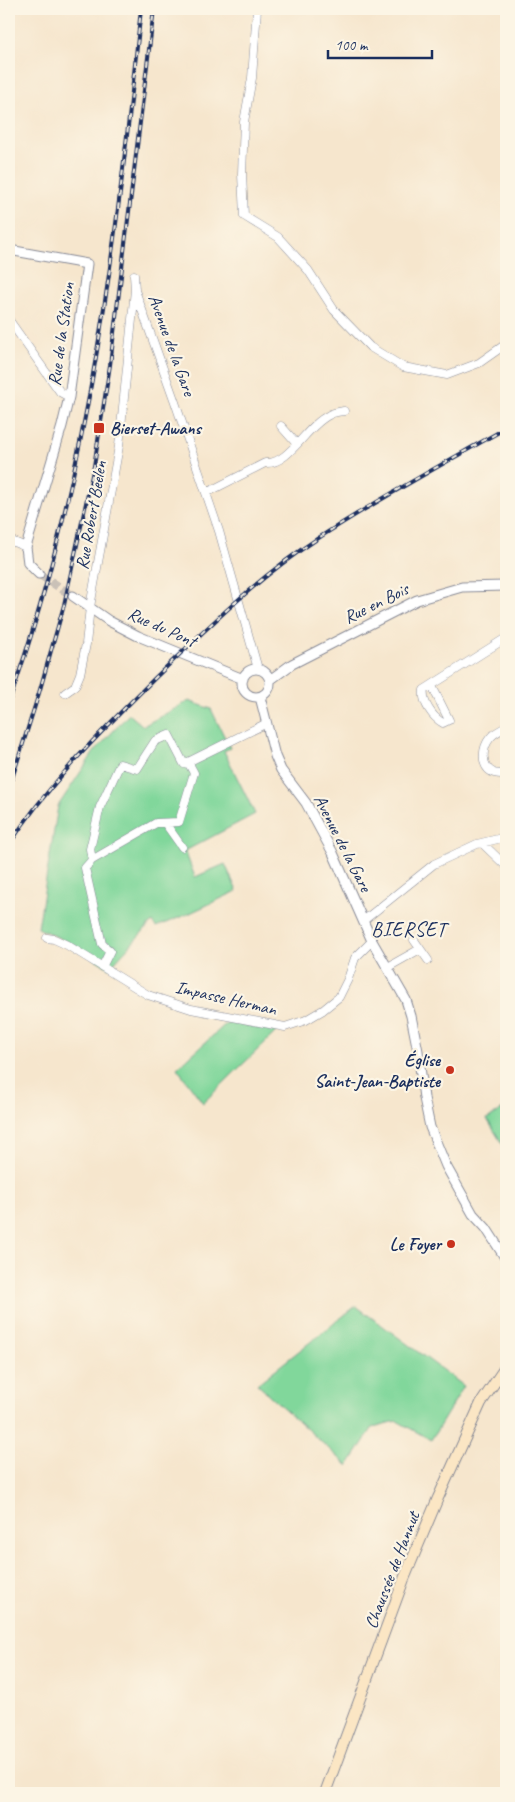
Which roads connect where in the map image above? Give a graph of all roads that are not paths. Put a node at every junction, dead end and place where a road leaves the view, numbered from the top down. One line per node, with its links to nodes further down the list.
1 (257, 9): 6 (street)
2 (9, 250): 7 (street, Rue de la Station)
3 (134, 275): 4 (street, Rue Robert Beelen)
4 (135, 290): 11 (street, Avenue de la Gare); 17 (street, Rue Robert Beelen)
5 (9, 320): 7 (street)
6 (506, 344)
7 (69, 397): 13 (street)
8 (344, 411): 10 (street)
9 (281, 426): 10 (street)
10 (296, 443): 11 (street)
11 (206, 493): 19 (street, Avenue de la Gare)
12 (9, 540): 13 (street)
13 (26, 546): 14 (street)
14 (39, 574)
15 (506, 586): 21 (street, Rue en Bois)
16 (73, 596): 17 (street, Rue du Pont)
17 (90, 607): 20 (street, Rue du Pont); 23 (street, Rue Robert Beelen)
18 (506, 638): 22 (street)
19 (258, 669): 20 (street); 21 (street)
20 (243, 679): 24 (street)
21 (270, 680): 24 (street)
22 (432, 686)
23 (65, 693)
24 (260, 697): 25 (street, Avenue de la Gare)
25 (267, 723): 27 (street); 35 (street, Avenue de la Gare)
26 (506, 727): 28 (street)
27 (188, 762): 29 (street); 33 (street)
28 (506, 774)
29 (165, 823): 32 (street); 33 (street)
30 (506, 837): 31 (street)
31 (482, 843): 34 (street); 35 (street)
32 (182, 847)
33 (92, 860): 41 (street)
34 (506, 866)
35 (363, 921): 38 (street, Avenue de la Gare)
36 (47, 938): 41 (street, Impasse Herman)
37 (414, 940): 39 (street)
38 (372, 941): 41 (street, Impasse Herman); 42 (street, Avenue de la Gare)
39 (420, 949): 40 (street); 42 (street)
40 (428, 960)
41 (102, 967)
42 (388, 968): 43 (street, Avenue de la Gare)
43 (506, 1259)
44 (506, 1366): 45 (main road, Chaussée de Hannut)
45 (326, 1793)

